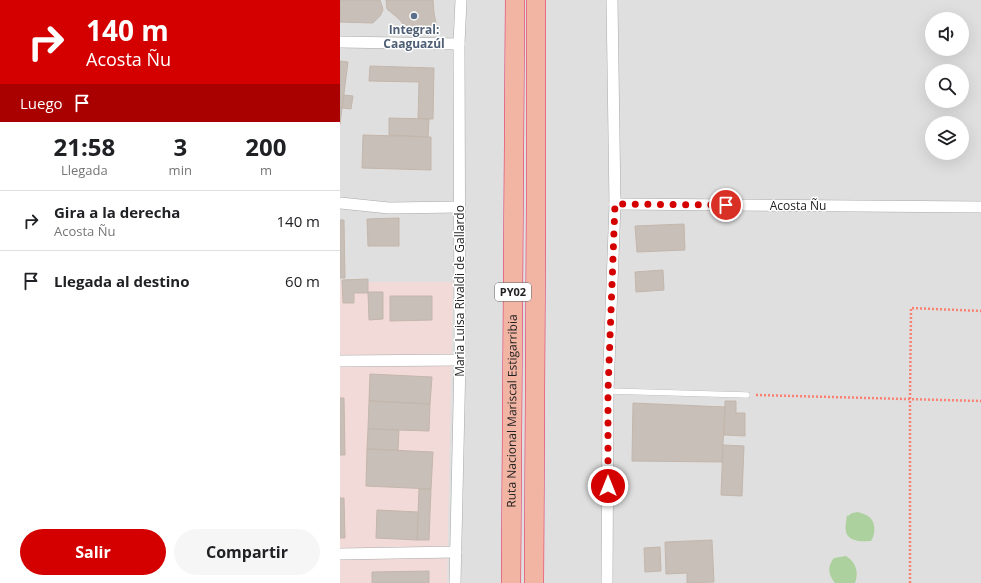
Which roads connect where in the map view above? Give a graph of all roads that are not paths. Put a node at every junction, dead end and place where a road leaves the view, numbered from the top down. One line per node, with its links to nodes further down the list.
1 (461, 0): 6 (street, Maria Luisa Rivaldi de Gallardo)
2 (515, 0): 19 (highway, Ruta Nacional Mariscal Estigarribia / PY02)
3 (536, 0): 20 (highway, Ruta Nacional Mariscal Estigarribia / PY02)
4 (612, 0): 8 (street)
5 (340, 42): 6 (street)
6 (459, 44): 9 (street, Maria Luisa Rivaldi de Gallardo)
7 (340, 203): 9 (street)
8 (615, 204): 10 (street, Acosta Ñu); 13 (street)
9 (460, 207): 11 (street, Maria Luisa Rivaldi de Gallardo)
10 (981, 207)
11 (460, 360): 12 (street); 15 (street, Maria Luisa Rivaldi de Gallardo)
12 (340, 361)
13 (608, 391): 14 (lane); 17 (street)
14 (747, 395)
15 (456, 552): 16 (street); 18 (street, Maria Luisa Rivaldi de Gallardo)
16 (340, 554)
17 (610, 582)
18 (455, 583)
19 (512, 583)
20 (534, 583)

